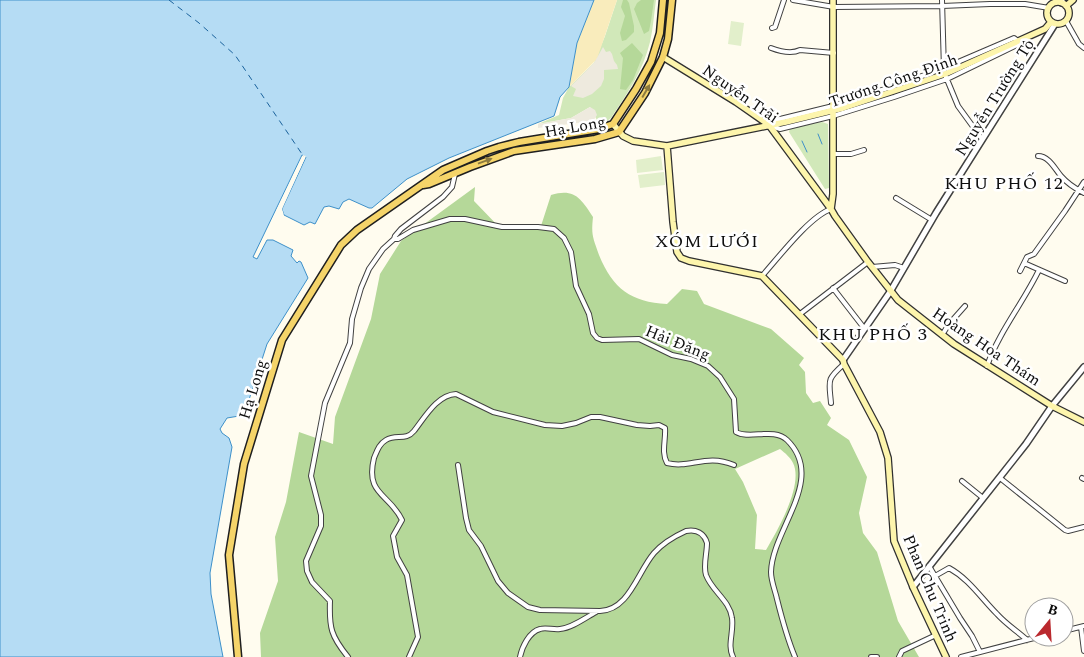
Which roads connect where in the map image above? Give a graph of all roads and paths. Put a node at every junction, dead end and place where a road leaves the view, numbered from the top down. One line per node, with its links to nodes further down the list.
1 (663, 0): 20 (main road)
2 (672, 0): 17 (main road)
3 (784, 0): 13 (street)
4 (793, 0): 7 (street)
5 (942, 0): 9 (street)
6 (1073, 0): 8 (main road)
7 (834, 3): 9 (street); 16 (main road)
8 (1063, 3): 10 (main road); 11 (main road)
9 (942, 6): 10 (street); 18 (street)
10 (1048, 8): 12 (main road)
11 (1066, 21): 12 (main road); 15 (street)
12 (1053, 23): 18 (main road, Trương Công Định); 23 (street, Nguyễn Trường Tộ)
13 (772, 28)
14 (771, 48): 16 (street)
15 (1084, 48)
16 (834, 53): 19 (main road)
17 (663, 57): 21 (main road, Nguyễn Trãi); 22 (main road, one-way to 17)
18 (945, 74): 19 (main road, Trương Công Định); 23 (street)
19 (833, 111): 21 (main road, Trương Công Định); 27 (main road)
20 (613, 124): 22 (main road, Trương Công Định); 25 (main road, Hạ Long)
21 (769, 126): 24 (main road, Trương Công Định); 36 (main road, Nguyễn Trãi)
22 (619, 132): 24 (main road, Trương Công Định); 25 (main road, Hạ Long)
23 (982, 139): 37 (street, Nguyễn Trường Tộ)
24 (667, 146): 44 (main road)
25 (513, 148): 29 (main road, Hạ Long); 30 (main road, Hạ Long, one-way to 25)
26 (864, 150): 27 (street)
27 (833, 154): 36 (main road)
28 (1038, 156): 33 (street)
29 (452, 166): 30 (main road); 32 (main road, Hạ Long)
30 (454, 174): 32 (main road, Hạ Long); 38 (street)
31 (1084, 182): 33 (street)
32 (423, 185): 74 (main road, Hạ Long)
33 (1078, 190): 34 (street); 39 (street)
34 (1084, 193)
35 (896, 198): 37 (street)
36 (831, 208): 40 (main road, Hoàng Hoa Thám); 44 (street)
37 (932, 220): 41 (street, Nguyễn Trường Tộ)
38 (394, 240): 75 (street); 79 (street, Hải Đăng)
39 (1024, 263): 42 (street); 43 (street)
40 (870, 265): 41 (street); 46 (street); 47 (main road, Hoàng Hoa Thám)
41 (904, 268): 47 (street, Nguyễn Trường Tộ)
42 (1039, 270): 45 (street); 53 (street)
43 (1020, 271)
44 (762, 276): 49 (main road, Phan Chu Trinh)
45 (1065, 280)
46 (834, 288): 49 (street); 50 (street)
47 (890, 292): 50 (street, Nguyễn Trường Tộ); 51 (main road, Hoàng Hoa Thám)
48 (965, 306): 51 (street)
49 (800, 314): 52 (main road, Phan Chu Trinh)
50 (864, 328): 52 (street, Nguyễn Trường Tộ)
51 (942, 334): 53 (main road, Hoàng Hoa Thám)
52 (843, 362): 55 (street); 66 (main road, Phan Chu Trinh)
53 (987, 366): 56 (main road, Hoàng Hoa Thám)
54 (1084, 368): 56 (street)
55 (831, 403)
56 (1052, 406): 57 (main road, Hoàng Hoa Thám); 60 (street)
57 (1084, 422)
58 (458, 465): 67 (street)
59 (734, 465): 76 (street)
60 (1000, 478): 62 (street); 63 (street)
61 (962, 481): 62 (street)
62 (983, 498): 64 (street)
63 (1084, 527)
64 (930, 566): 65 (street); 66 (street)
65 (935, 576): 70 (street); 73 (street)
66 (913, 587): 69 (main road, Phan Chu Trinh)
67 (598, 611): 77 (street); 78 (street)
68 (1082, 626): 72 (street)
69 (936, 635): 82 (street); 83 (main road, Phan Chu Trinh)
70 (1024, 637)
71 (1024, 641): 73 (street)
72 (1084, 651)
73 (980, 652): 84 (street)
74 (238, 657)
75 (348, 657)
76 (409, 657)
77 (520, 657)
78 (733, 657)
79 (795, 657)
80 (870, 657): 81 (street)
81 (877, 657)
82 (899, 657)
83 (946, 657)
84 (961, 657)

